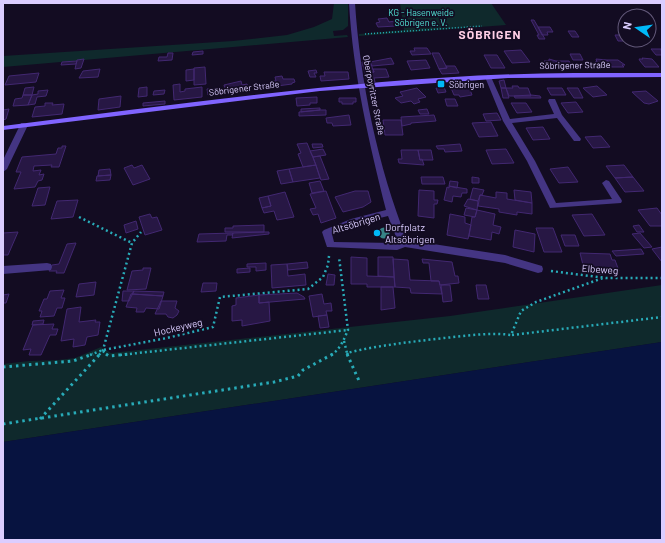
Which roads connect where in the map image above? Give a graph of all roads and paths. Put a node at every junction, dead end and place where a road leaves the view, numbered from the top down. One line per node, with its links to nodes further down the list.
1 (352, 3): 3 (street, Oberpoyritzer Straße)
2 (482, 26): 3 (path)
3 (353, 35): 6 (street, Oberpoyritzer Straße)
4 (662, 75): 5 (street, Söbrigener Straße)
5 (488, 77): 6 (street, Söbrigener Straße); 9 (street)
6 (362, 87): 10 (street, Söbrigener Straße); 15 (street, Oberpoyritzer Straße)
7 (552, 101): 8 (street)
8 (559, 116): 9 (street); 12 (street)
9 (507, 121): 14 (street)
10 (24, 125): 11 (street, Söbrigener Straße); 13 (street)
11 (3, 128)
12 (576, 139)
13 (3, 169)
14 (606, 183)
15 (391, 212): 19 (street, Altsöbrigen); 20 (street, Altsöbrigen)
16 (78, 218): 18 (path)
17 (141, 232): 18 (path)
18 (132, 243): 30 (path)
19 (403, 243): 20 (street, Altsöbrigen); 22 (street, Altsöbrigen)
20 (334, 246): 27 (path); 30 (path, Hockeyweg)
21 (46, 267): 23 (street)
22 (538, 268): 24 (path, Elbeweg)
23 (3, 270)
24 (603, 278): 25 (path, Elbeweg); 28 (path)
25 (662, 278)
26 (662, 317): 28 (path)
27 (348, 330): 29 (path); 30 (path)
28 (511, 335): 31 (path)
29 (344, 340): 31 (path); 34 (path)
30 (103, 350): 32 (path, Hockeyweg); 34 (path)
31 (348, 353): 33 (path)
32 (3, 368)
33 (360, 383)
34 (40, 419): 35 (path)
35 (3, 424)

